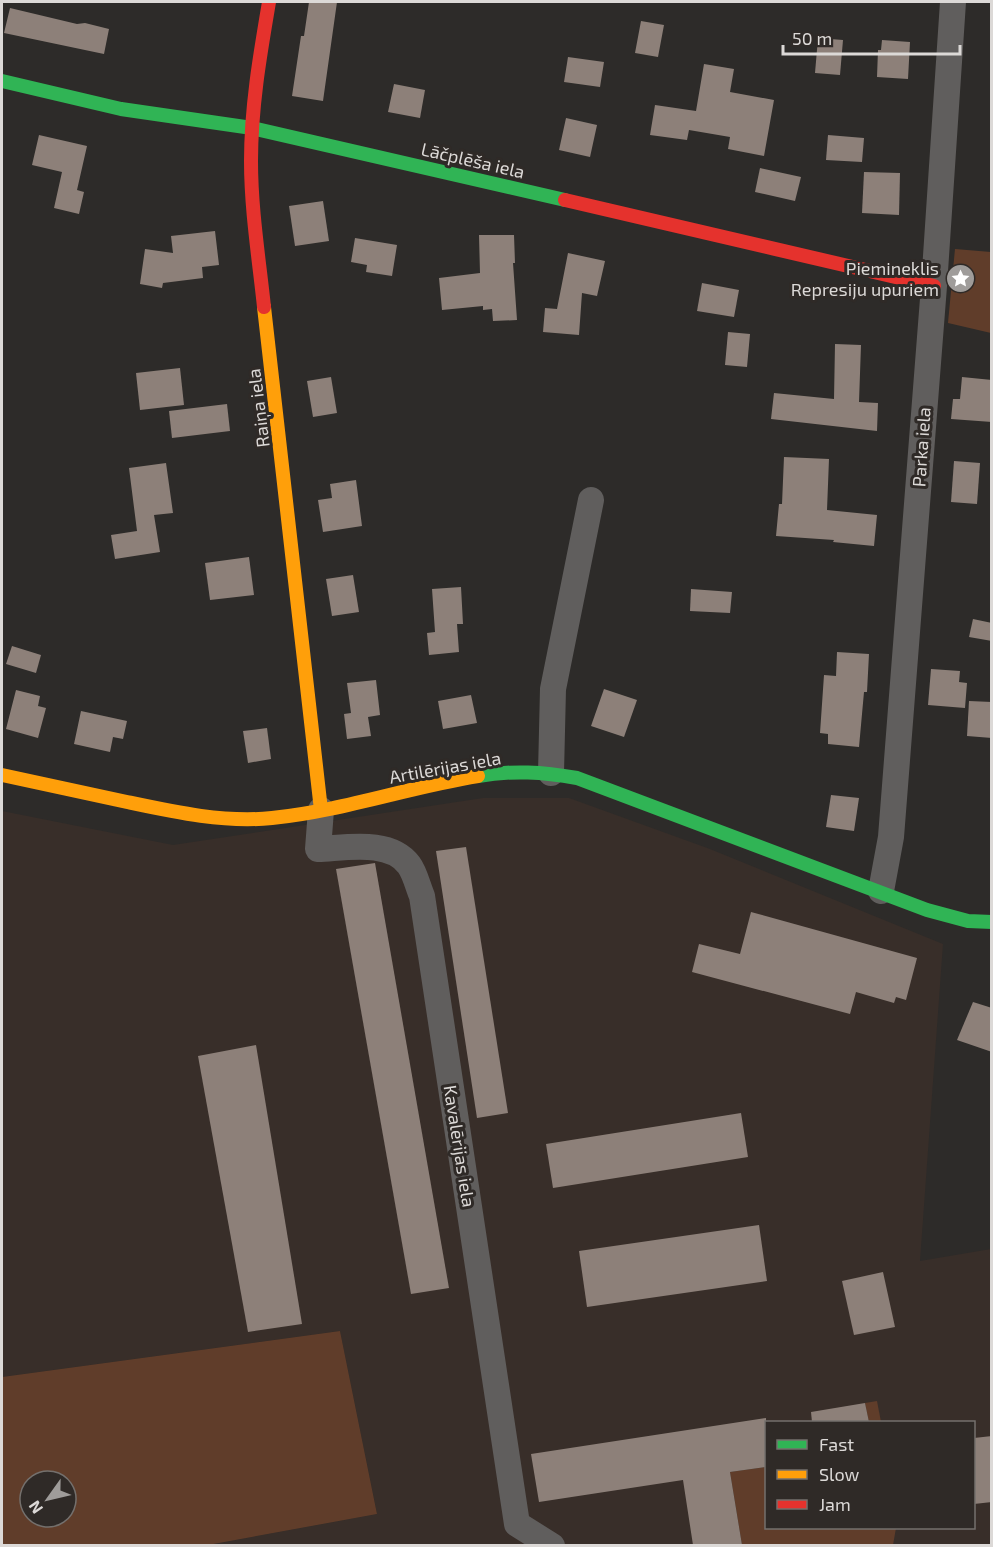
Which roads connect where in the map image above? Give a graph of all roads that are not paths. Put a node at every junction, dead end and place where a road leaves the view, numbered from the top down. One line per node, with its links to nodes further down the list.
1 (269, 2): 4 (street, Raiņa iela)
2 (953, 2): 5 (street, Parka iela)
3 (2, 81): 4 (street, Lāčplēša iela)
4 (252, 128): 5 (street, Lāčplēša iela); 9 (street, Raiņa iela)
5 (934, 286): 10 (street, Parka iela)
6 (591, 500): 7 (street)
7 (550, 773): 9 (street, Artilērijas iela); 10 (street, Artilērijas iela)
8 (2, 775): 9 (street, Artilērijas iela)
9 (321, 810): 12 (street, Kavalērijas iela)
10 (881, 891): 11 (street, Artilērijas iela)
11 (992, 922)
12 (552, 1545)

